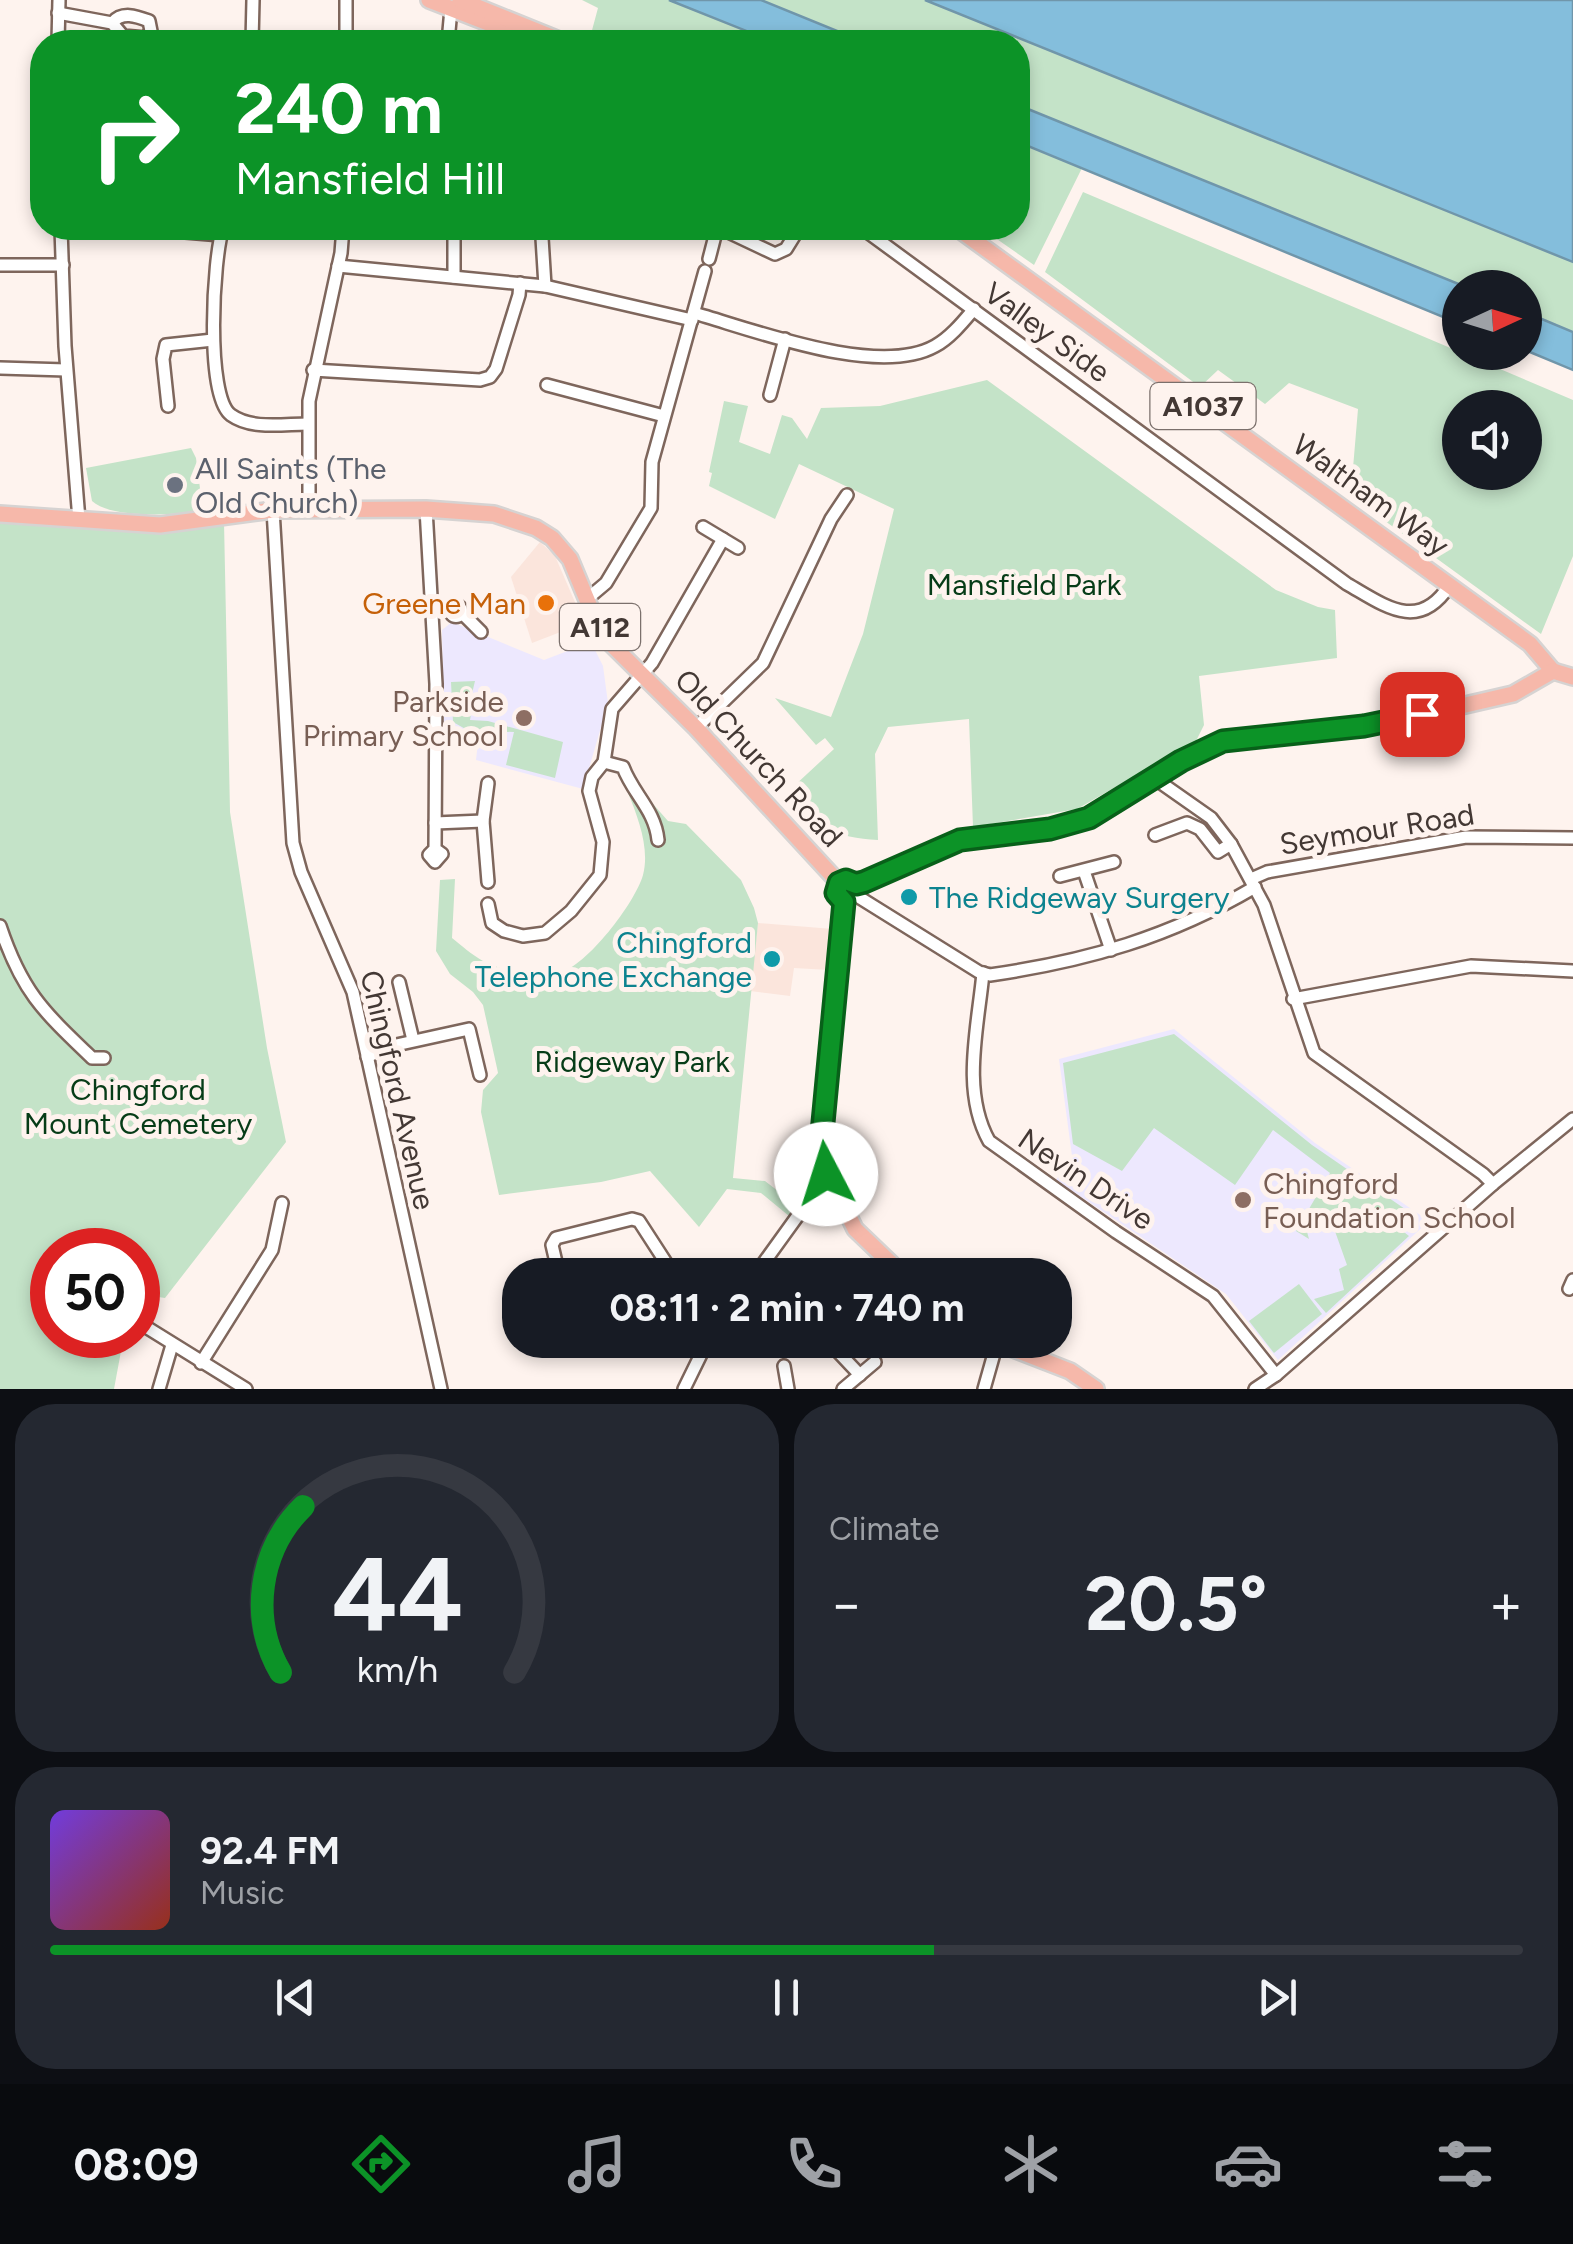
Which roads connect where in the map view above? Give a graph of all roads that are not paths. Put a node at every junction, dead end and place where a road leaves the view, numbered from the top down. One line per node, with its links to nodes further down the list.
1 (253, 0): 7 (street)
2 (346, 0): 8 (street)
3 (429, 0): 4 (main road)
4 (456, 4): 9 (street); 10 (main road)
5 (58, 6): 6 (street)
6 (112, 23)
7 (252, 30)
8 (346, 30)
9 (451, 30)
10 (514, 30)
11 (62, 240): 22 (street)
12 (221, 240): 31 (street)
13 (341, 240): 23 (street)
14 (454, 240): 24 (street)
15 (542, 240): 26 (street)
16 (715, 240): 28 (street)
17 (745, 240): 18 (street)
18 (792, 240)
19 (879, 240): 27 (street, Valley Side)
20 (973, 240): 50 (main road, Waltham Way / A1037)
21 (0, 265): 22 (street)
22 (62, 265): 34 (street)
23 (338, 266): 24 (street); 35 (street)
24 (454, 277): 25 (street)
25 (520, 283): 26 (street); 35 (street)
26 (545, 286): 28 (street)
27 (974, 309): 30 (street); 50 (street, Valley Side)
28 (693, 316): 30 (street); 39 (street)
29 (160, 331): 32 (street)
30 (785, 339): 37 (street)
31 (213, 340): 32 (street); 40 (street)
32 (166, 345): 38 (street)
33 (0, 368): 34 (street)
34 (66, 370): 46 (street)
35 (313, 370): 40 (street)
36 (547, 384): 39 (street)
37 (770, 395)
38 (168, 406)
39 (664, 416): 51 (street)
40 (307, 424): 43 (street)
41 (848, 494): 57 (street)
42 (426, 508): 43 (main road, Old Church Road / A112); 51 (main road, Old Church Road / A112); 52 (street)
43 (309, 509): 44 (main road, Old Church Road / A112)
44 (273, 510): 46 (main road, Old Church Road / A112); 84 (street, Chingford Avenue)
45 (0, 514): 46 (main road, Old Church Road / A112)
46 (78, 520)
47 (703, 527): 48 (street)
48 (723, 539): 49 (street); 55 (street)
49 (738, 548)
50 (1449, 586): 54 (main road, Waltham Way / A1037)
51 (587, 599): 55 (main road, Old Church Road / A112)
52 (432, 608): 53 (street); 62 (street)
53 (482, 632)
54 (1553, 671): 56 (main road); 59 (main road)
55 (643, 675): 57 (main road, Old Church Road / A112); 58 (street)
56 (1573, 677)
57 (696, 728): 75 (main road, Old Church Road / A112)
58 (604, 762): 65 (street); 76 (street)
59 (1154, 778): 66 (street); 75 (main road)
60 (488, 784): 61 (street)
61 (482, 821): 62 (street); 73 (street)
62 (436, 823): 67 (street)
63 (1154, 835): 68 (street)
64 (1573, 838): 74 (street, Seymour Road)
65 (658, 840)
66 (1231, 844): 68 (street); 74 (street)
67 (436, 848)
68 (1218, 852): 70 (street)
69 (1114, 862): 71 (street)
70 (1225, 864)
71 (1084, 871): 72 (street); 78 (street)
72 (1060, 876)
73 (488, 882)
74 (1253, 883): 78 (street, Seymour Road); 82 (street)
75 (849, 891): 80 (street); 88 (main road)
76 (488, 904)
77 (0, 926): 85 (street)
78 (1111, 950): 80 (street, Seymour Road)
79 (1573, 970): 82 (street)
80 (983, 973): 105 (street, Nevin Drive)
81 (399, 982): 83 (street)
82 (1294, 999): 89 (street)
83 (413, 1040): 84 (street); 86 (street)
84 (367, 1057): 108 (street, Chingford Avenue)
85 (104, 1058)
86 (480, 1075)
87 (1573, 1119): 89 (street)
88 (826, 1174): 93 (street); 94 (main road)
89 (1492, 1184): 105 (street)
90 (282, 1203): 102 (street)
91 (555, 1258): 92 (street)
92 (662, 1258)
93 (767, 1258)
94 (885, 1258)
95 (160, 1337): 96 (street)
96 (172, 1345): 102 (street); 106 (street)
97 (699, 1358): 109 (street)
98 (844, 1358): 104 (street)
99 (990, 1358): 112 (street)
100 (1038, 1358): 113 (main road)
101 (875, 1362): 104 (street)
102 (202, 1363): 107 (street)
103 (784, 1366): 110 (street)
104 (860, 1375): 111 (street)
105 (1276, 1375): 114 (street)
106 (159, 1389)
107 (246, 1389)
108 (441, 1389)
109 (684, 1389)
110 (788, 1389)
111 (843, 1389)
112 (984, 1389)
113 (1096, 1389)
114 (1255, 1389)

